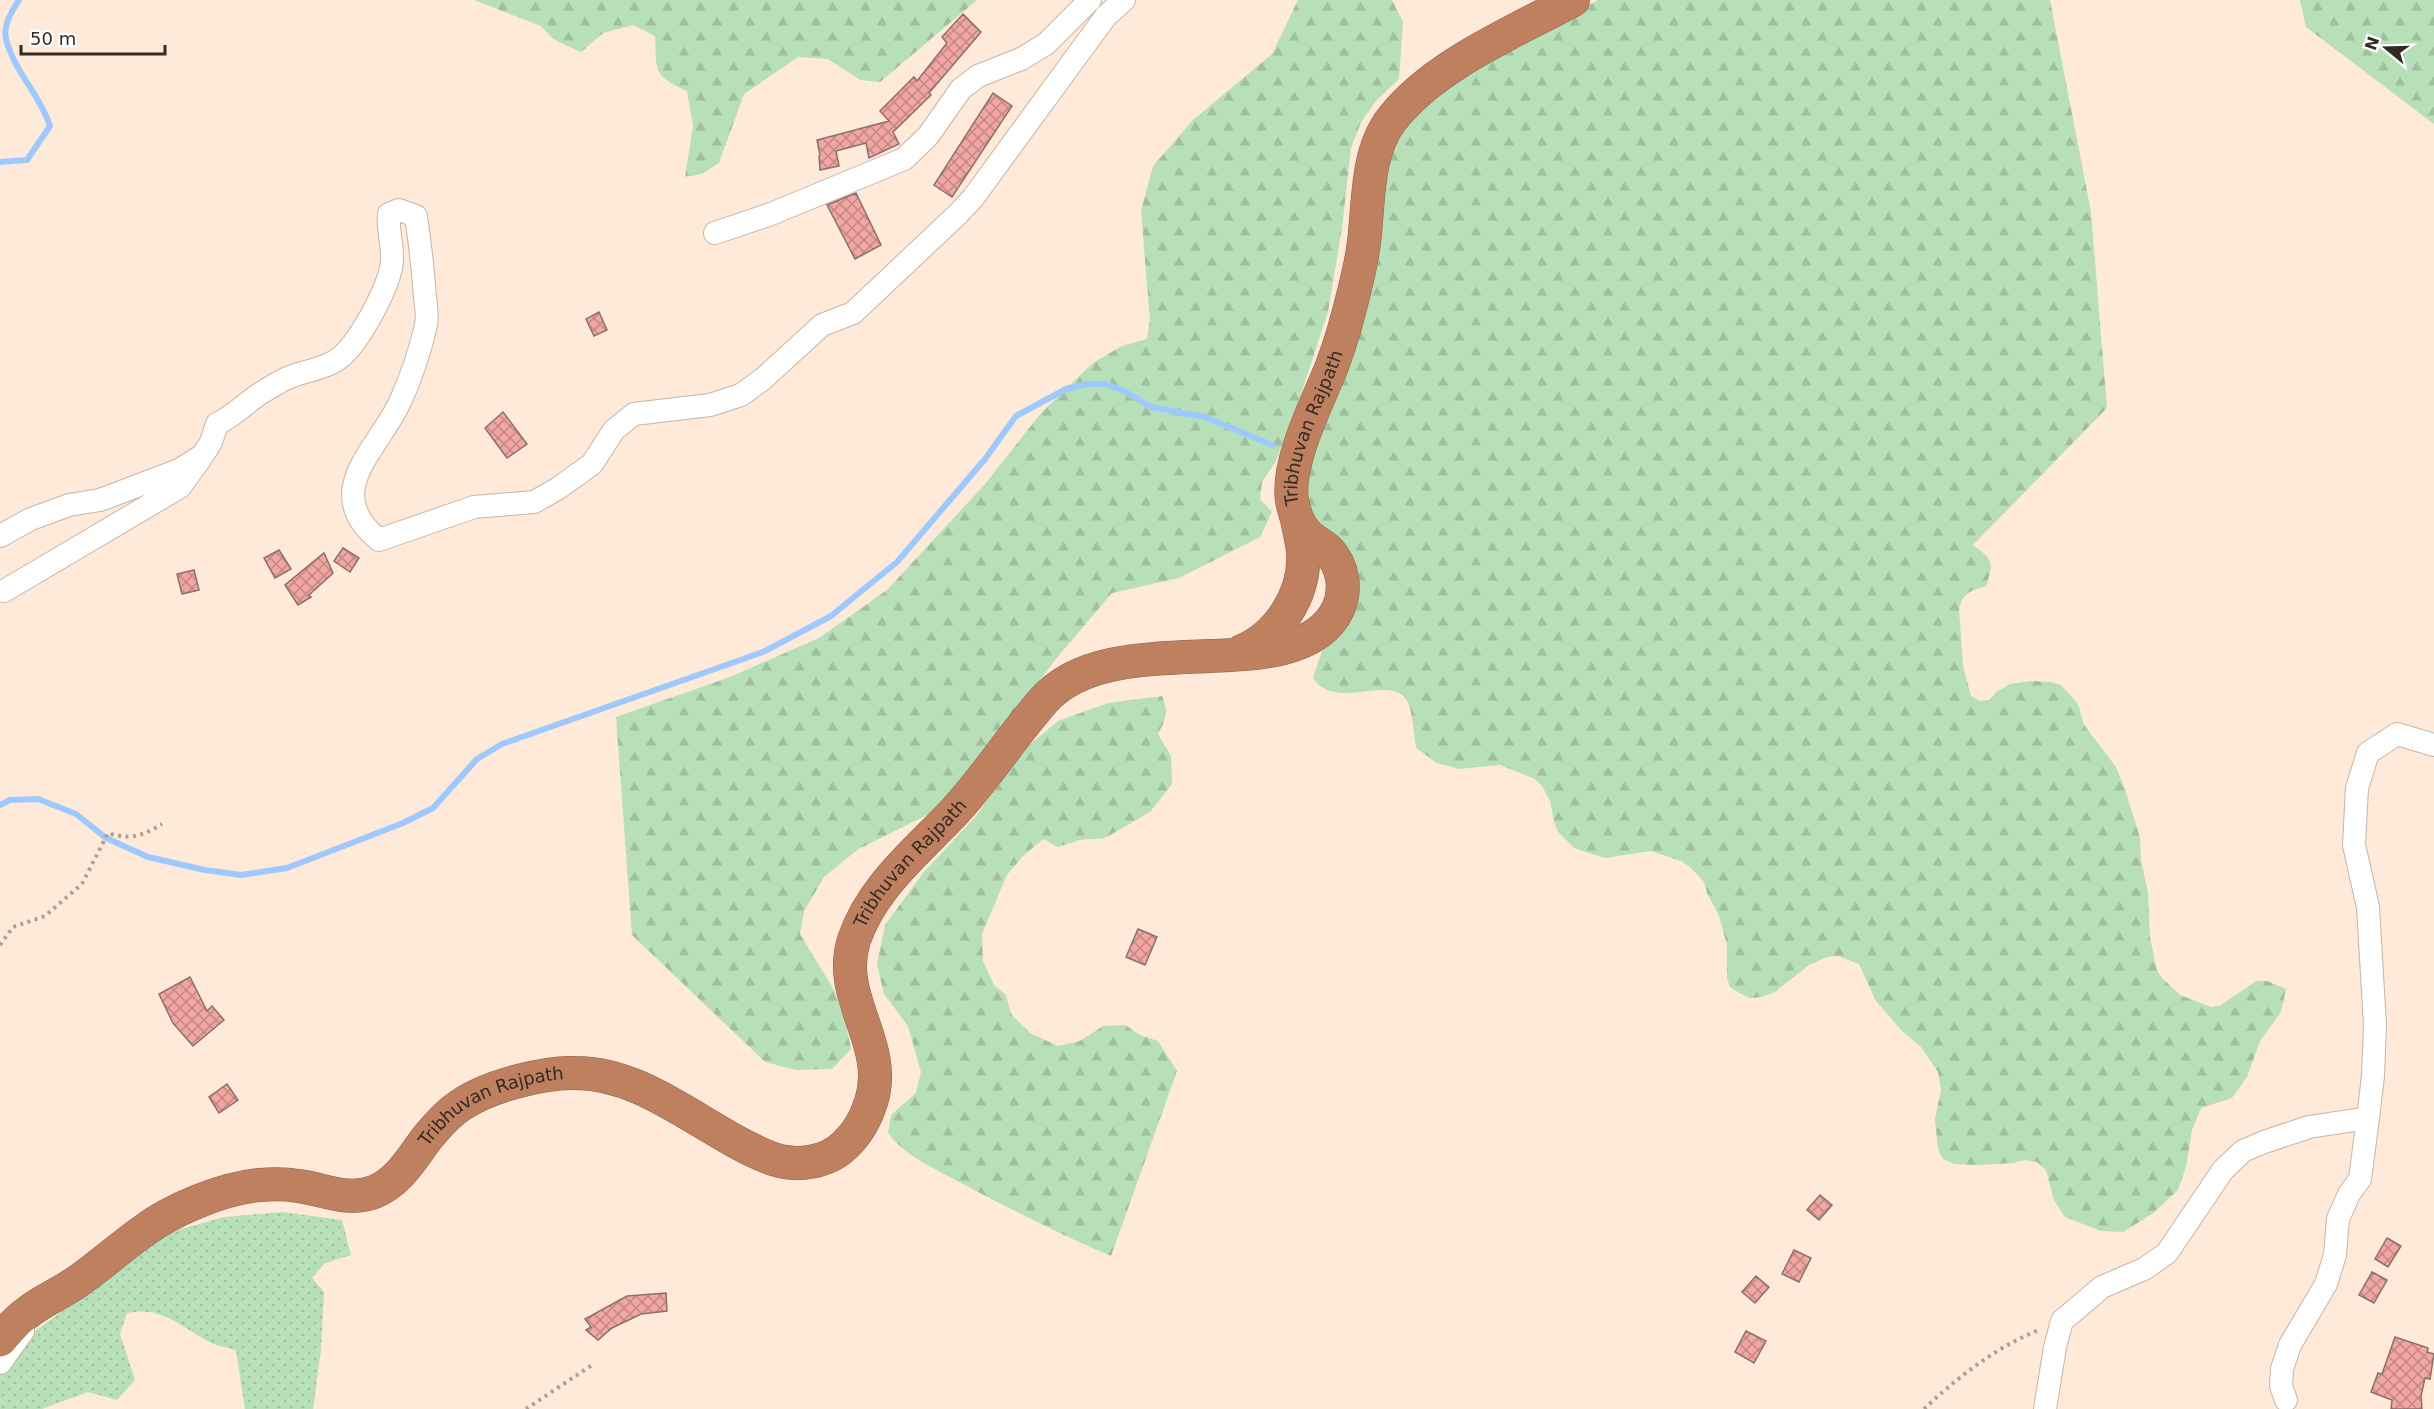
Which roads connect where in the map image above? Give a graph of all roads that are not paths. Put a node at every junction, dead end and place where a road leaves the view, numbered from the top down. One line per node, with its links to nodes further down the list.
1 (1124, 0): 4 (street)
2 (1573, 0): 7 (highway, Tribhuvan Rajpath)
3 (1088, 2): 4 (street); 5 (street)
4 (1106, 16): 6 (street)
5 (715, 233)
6 (203, 455): 8 (street); 9 (street)
7 (1297, 519): 10 (highway); 10 (highway, Tribhuvan Rajpath)
8 (0, 536)
9 (4, 591)
10 (1234, 654): 13 (highway, Tribhuvan Rajpath)
11 (2434, 745): 12 (street)
12 (2368, 1118): 16 (street); 17 (street)
13 (30, 1310): 14 (highway, Tribhuvan Rajpath); 15 (street)
14 (0, 1340)
15 (0, 1363)
16 (2286, 1400)
17 (2044, 1409)

